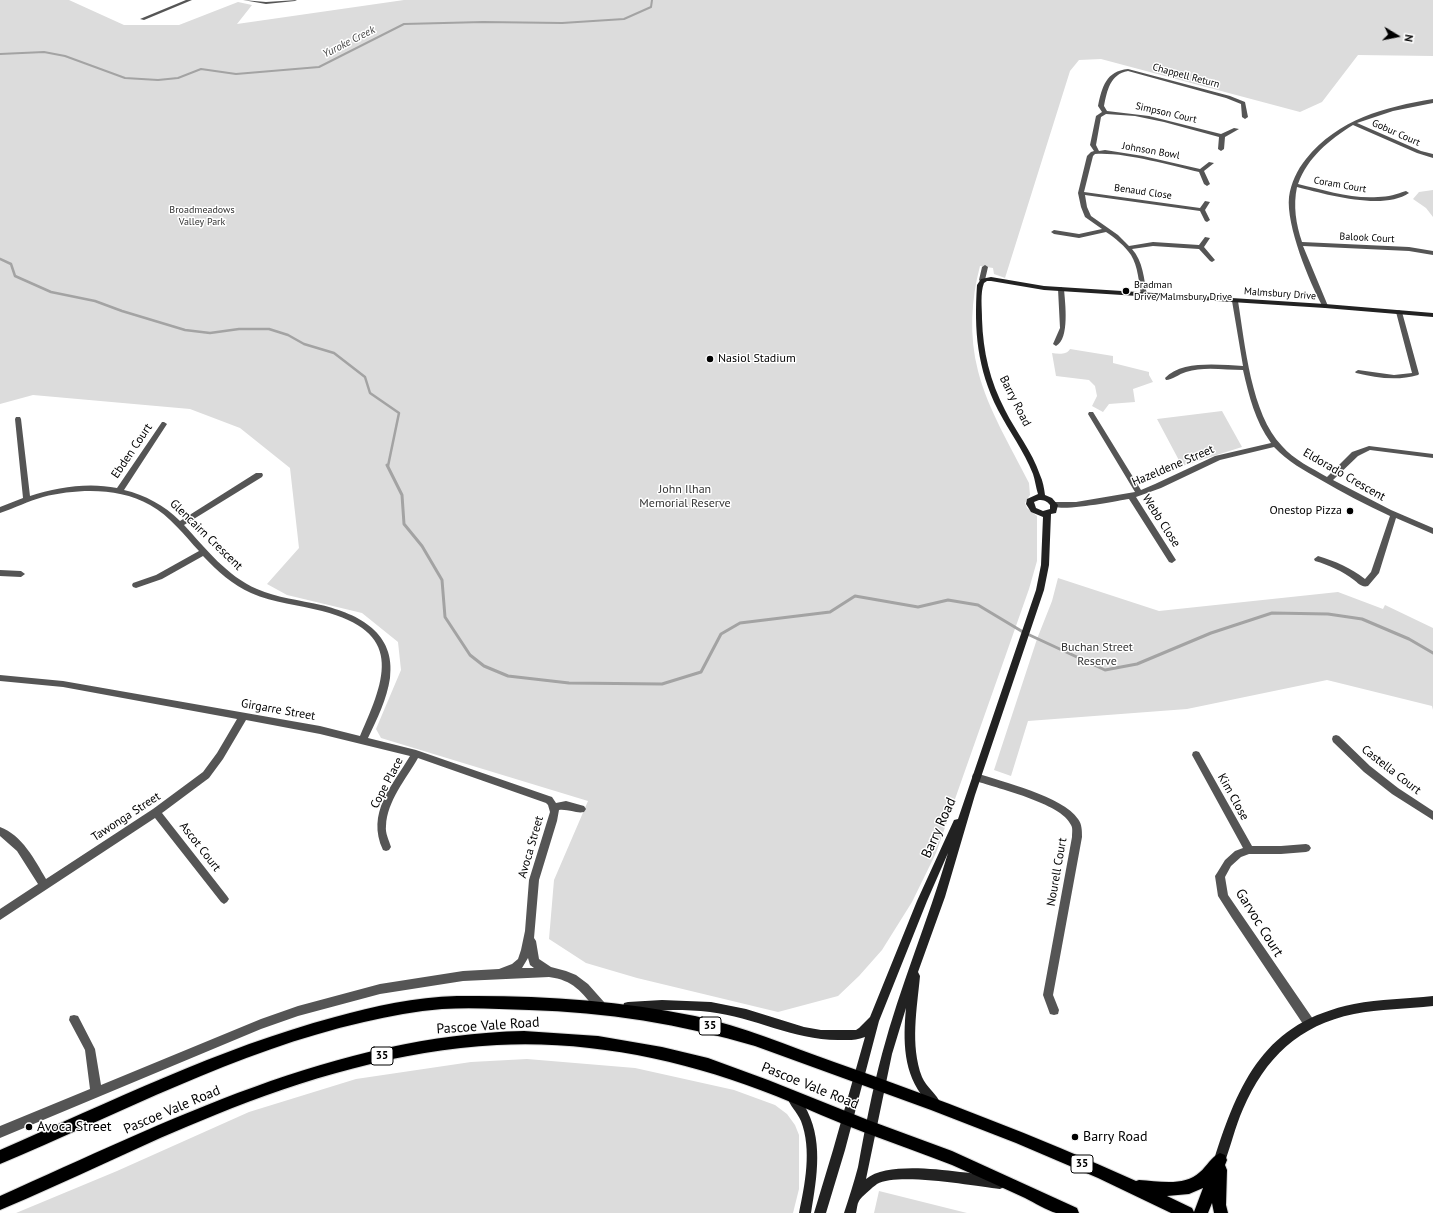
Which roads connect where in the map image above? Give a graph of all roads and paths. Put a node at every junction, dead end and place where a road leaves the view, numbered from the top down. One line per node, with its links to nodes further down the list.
1 (190, 0): 4 (street)
2 (245, 0): 3 (street)
3 (295, 0)
4 (142, 19)
5 (1433, 101): 8 (street)
6 (1105, 112): 7 (street, Chappell Return); 10 (street, Simpson Court); 12 (street)
7 (1245, 117)
8 (1353, 123): 13 (street, Gobur Court); 17 (street)
9 (1236, 129): 10 (street)
10 (1222, 136): 11 (street)
11 (1221, 149)
12 (1097, 152): 15 (street, Johnson Bowl); 19 (street)
13 (1433, 156)
14 (1211, 163): 15 (street)
15 (1201, 171): 16 (street)
16 (1207, 184)
17 (1294, 185): 18 (street, Coram Court); 26 (street)
18 (1406, 192)
19 (1081, 193): 21 (street, Benaud Close); 23 (street)
20 (1207, 202): 21 (street)
21 (1202, 210): 22 (street)
22 (1207, 220)
23 (1105, 230): 24 (street); 28 (street)
24 (1054, 233)
25 (1207, 238): 27 (street)
26 (1300, 244): 29 (street, Balook Court); 36 (street)
27 (1201, 247): 28 (street); 30 (street)
28 (1128, 248): 34 (street)
29 (1433, 253)
30 (1212, 260)
31 (985, 267): 32 (street, Barry Road)
32 (982, 280): 33 (street, Malmsbury Drive); 53 (street, Barry Road)
33 (1061, 289): 34 (street, Malmsbury Drive); 39 (street)
34 (1144, 295): 35 (street, Malmsbury Drive)
35 (1235, 301): 36 (street, Malmsbury Drive); 40 (street, Eldorado Crescent)
36 (1324, 306): 37 (street, Malmsbury Drive)
37 (1399, 312): 38 (street, Malmsbury Drive); 41 (street)
38 (1433, 315)
39 (1056, 344)
40 (1247, 368): 42 (street); 46 (street, Eldorado Crescent)
41 (1358, 372)
42 (1168, 378)
43 (1091, 414): 51 (street)
44 (18, 419): 54 (street)
45 (164, 424): 50 (street, Ebden Court)
46 (1275, 444): 49 (street, Eldorado Crescent); 51 (street, Hazeldene Street)
47 (1433, 456): 49 (street)
48 (259, 475): 59 (street)
49 (1328, 481): 58 (street, Eldorado Crescent)
50 (119, 491): 54 (street, Glencairn Crescent); 59 (street, Glencairn Crescent)
51 (1139, 493): 52 (street, Hazeldene Street)
52 (1131, 496): 55 (street, Hazeldene Street); 63 (street, Webb Close)
53 (1042, 497): 55 (street); 57 (street)
54 (27, 500): 56 (street, Glencairn Crescent)
55 (1054, 506): 57 (street)
56 (0, 510)
57 (1047, 514): 73 (street, Barry Road)
58 (1393, 516): 60 (street, Eldorado Crescent); 62 (street)
59 (179, 525): 61 (street, Glencairn Crescent)
60 (1433, 532)
61 (204, 552): 66 (street); 70 (street, Glencairn Crescent)
62 (1318, 559)
63 (1172, 560)
64 (0, 573): 65 (street)
65 (21, 574)
66 (136, 585)
67 (0, 678): 68 (street, Girgarre Street)
68 (243, 716): 70 (street, Girgarre Street); 78 (street, Tawonga Street)
69 (1336, 739): 79 (street, Castella Court)
70 (363, 740): 71 (street, Girgarre Street)
71 (416, 754): 75 (street, Girgarre Street); 81 (street, Cope Place)
72 (1196, 755): 83 (street, Kim Close)
73 (976, 777): 74 (street, Barry Road); 94 (street, Nourell Court)
74 (970, 795): 88 (street, Barry Road); 96 (street, Barry Road)
75 (545, 798): 76 (street, Avoca Street)
76 (554, 807): 77 (street); 87 (street, Avoca Street)
77 (581, 809)
78 (156, 812): 84 (street, Tawonga Street); 85 (street, Ascot Court)
79 (1433, 816)
80 (0, 831): 84 (street)
81 (386, 847)
82 (1306, 848): 83 (street, Garvoc Court)
83 (1249, 850): 97 (street, Garvoc Court)
84 (44, 885): 86 (street, Tawonga Street)
85 (224, 899)
86 (0, 915)
87 (530, 932): 89 (street, Avoca Street); 90 (street, Avoca Street)
88 (916, 961): 99 (street, Barry Road); 102 (street)
89 (549, 972): 90 (street); 92 (street)
90 (497, 975): 100 (street)
91 (1433, 1002): 97 (street)
92 (600, 1006): 93 (main road, Pascoe Vale Road / 35); 106 (main road, Pascoe Vale Road / 35)
93 (614, 1008): 96 (street); 98 (main road, Pascoe Vale Road / 35)
94 (1054, 1010)
95 (74, 1020): 100 (street)
96 (874, 1021): 98 (street, Barry Road)
97 (1308, 1023): 107 (street)
98 (859, 1077): 99 (main road, Pascoe Vale Road / 35); 103 (street, Barry Road)
99 (880, 1084): 102 (main road, Pascoe Vale Road / 35); 104 (street, Barry Road)
100 (96, 1091): 105 (street)
101 (792, 1096): 103 (main road, Pascoe Vale Road / 35); 111 (main road, Pascoe Vale Road / 35); 112 (street)
102 (936, 1104): 109 (main road, Pascoe Vale Road / 35)
103 (848, 1119): 104 (main road, Pascoe Vale Road / 35); 113 (street, Barry Road)
104 (870, 1128): 108 (main road, Pascoe Vale Road / 35); 110 (street, Barry Road)
105 (0, 1132)
106 (0, 1157)
107 (1220, 1160): 109 (main road); 117 (main road); 118 (main road)
108 (1015, 1185): 110 (street); 115 (main road, Pascoe Vale Road / 35)
109 (1135, 1187): 116 (main road, Pascoe Vale Road / 35)
110 (856, 1196): 114 (street, Barry Road)
111 (0, 1203)
112 (805, 1213)
113 (820, 1213)
114 (850, 1213)
115 (1072, 1213)
116 (1187, 1213)
117 (1201, 1213)
118 (1221, 1213)

